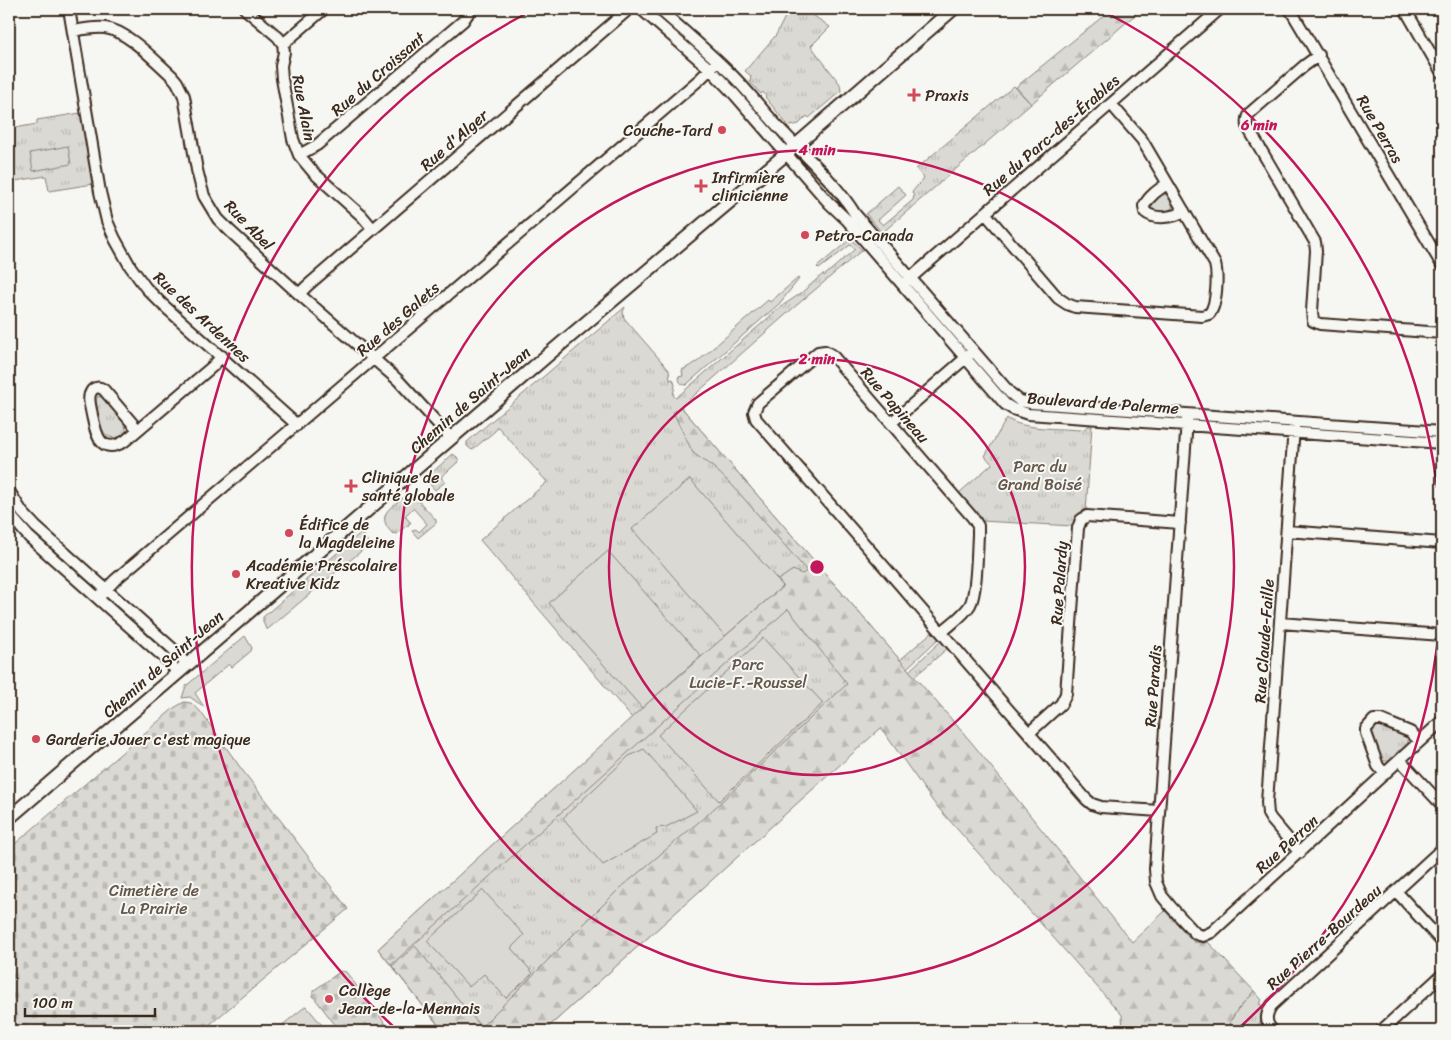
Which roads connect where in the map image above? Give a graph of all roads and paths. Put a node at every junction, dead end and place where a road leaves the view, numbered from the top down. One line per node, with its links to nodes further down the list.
1 (69, 9): 12 (street, Rue des Ardennes)
2 (246, 9): 13 (street)
3 (324, 9): 13 (street)
4 (470, 9): 19 (street, Rue du Croissant)
5 (629, 9): 23 (street, Rue d'Alger)
6 (642, 9): 15 (street)
7 (659, 9): 15 (street)
8 (953, 9): 18 (main road, Chemin de Saint-Jean)
9 (1220, 9): 17 (street, Rue du Parc-des-Érables)
10 (1290, 9): 14 (street, Rue Perras)
11 (1405, 9): 16 (street)
12 (73, 31): 27 (street, Rue Abel); 30 (street, Rue des Ardennes)
13 (283, 44): 19 (street, Rue Alain)
14 (1319, 55): 24 (street, Rue Perras); 28 (street)
15 (714, 65): 18 (street); 31 (street, Rue des Galets)
16 (1442, 73)
17 (1111, 104): 20 (street); 22 (street, Rue du Parc-des-Érables)
18 (791, 150): 25 (street, Boulevard de Palerme); 26 (street, Boulevard de Palerme); 39 (main road, Chemin de Saint-Jean)
19 (299, 155): 23 (street, Rue Alain)
20 (1167, 184): 21 (street); 21 (street)
21 (1184, 211): 22 (street)
22 (985, 213): 25 (street, Rue du Parc-des-Érables)
23 (373, 229): 27 (street, Rue d'Alger)
24 (1442, 265)
25 (911, 278): 26 (street, Rue du Parc-des-Érables); 29 (street, Boulevard de Palerme)
26 (902, 285): 29 (street, Boulevard de Palerme)
27 (300, 294): 31 (street, Rue Abel)
28 (1442, 333)
29 (969, 354): 32 (street, Boulevard de Palerme); 34 (street)
30 (222, 356): 35 (street, Rue des Ardennes); 36 (street)
31 (374, 359): 35 (street, Rue des Galets); 39 (street, Rue Abel)
32 (1187, 420): 33 (street, Boulevard de Palerme); 37 (street, Boulevard de Palerme); 43 (street, Rue Paradis)
33 (1294, 421): 37 (street, Rue Claude-Faille); 38 (street, Boulevard de Palerme)
34 (891, 423): 49 (street, Rue Papineau); 49 (street, Rue Papineau)
35 (297, 425): 46 (street, Rue des Galets)
36 (138, 430): 36 (street)
37 (1294, 432): 40 (street, Boulevard de Palerme); 44 (street, Rue Claude-Faille)
38 (1442, 432)
39 (451, 438): 51 (main road, Chemin de Saint-Jean)
40 (1442, 443)
41 (9, 491): 46 (street)
42 (9, 514): 47 (street)
43 (1180, 523): 53 (street, Rue Palardy); 58 (street, Rue Paradis)
44 (1287, 532): 45 (street); 48 (street, Rue Claude-Faille)
45 (1442, 543)
46 (106, 589): 47 (street, Rue des Galets); 51 (street)
47 (98, 598): 51 (street)
48 (1280, 623): 50 (street); 61 (street, Rue Claude-Faille)
49 (942, 632): 53 (street, Rue Papineau)
50 (1442, 635)
51 (183, 669): 59 (main road, Chemin de Saint-Jean)
52 (1442, 721): 54 (street, Rue Perron)
53 (1029, 733): 58 (street, Rue Papineau)
54 (1420, 741): 55 (street, Rue Perron); 56 (street)
55 (1400, 760): 56 (street, Rue Perron); 57 (street)
56 (1385, 774): 61 (street, Rue Perron)
57 (1442, 805)
58 (1159, 811): 63 (street, Rue Paradis)
59 (9, 818)
60 (1442, 849): 62 (street, Rue Pierre-Bourdeau)
61 (1300, 852): 63 (street, Rue Perron)
62 (1396, 891): 64 (street, Rue Pierre-Bourdeau); 66 (street, Rue Pierre-Bourdeau)
63 (1208, 935)
64 (1442, 942)
65 (1442, 975): 67 (street)
66 (1273, 1031)
67 (1381, 1031)

